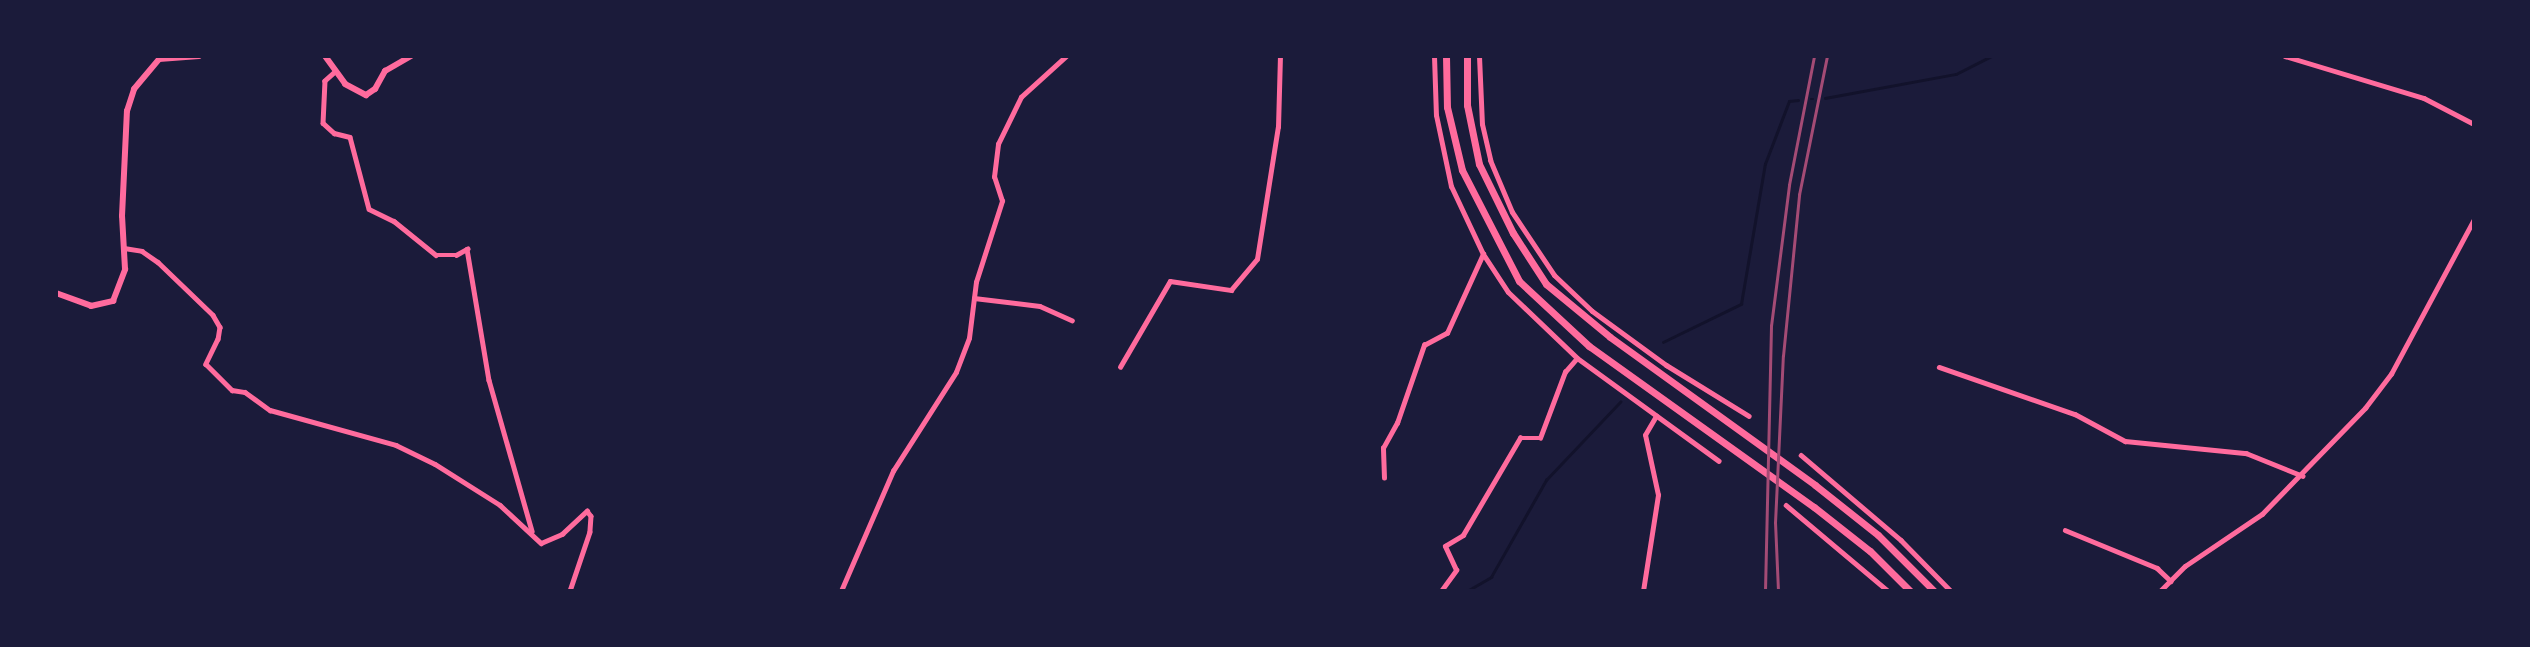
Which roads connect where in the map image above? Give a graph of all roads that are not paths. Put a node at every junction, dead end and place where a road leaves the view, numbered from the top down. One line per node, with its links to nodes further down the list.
1 (199, 56): 14 (main road)
2 (325, 56): 11 (main road)
3 (411, 56): 11 (main road)
4 (1066, 56): 17 (street)
5 (1280, 56): 20 (street)
6 (1434, 56): 15 (street)
7 (1446, 56): 37 (highway)
8 (1467, 56): 38 (highway)
9 (1479, 56): 23 (street)
10 (2285, 56): 12 (street)
11 (336, 71): 30 (street)
12 (2474, 124)
13 (2474, 219): 26 (street)
14 (123, 248): 16 (main road); 30 (street)
15 (1483, 254): 19 (street); 27 (street)
16 (56, 293)
17 (974, 298): 18 (street); 33 (street)
18 (1072, 320)
19 (1577, 358): 22 (street); 34 (street)
20 (1120, 367)
21 (1939, 367): 26 (street)
22 (1656, 416): 25 (street); 35 (street)
23 (1749, 416)
24 (1801, 455): 39 (street)
25 (1719, 461)
26 (2303, 476): 31 (street)
27 (1384, 478)
28 (1786, 505): 36 (street)
29 (2065, 530): 31 (street)
30 (532, 531): 32 (street)
31 (2171, 581): 40 (street)
32 (570, 591)
33 (841, 591)
34 (1441, 591)
35 (1643, 591)
36 (1888, 591)
37 (1910, 591)
38 (1934, 591)
39 (1951, 591)
40 (2160, 591)

